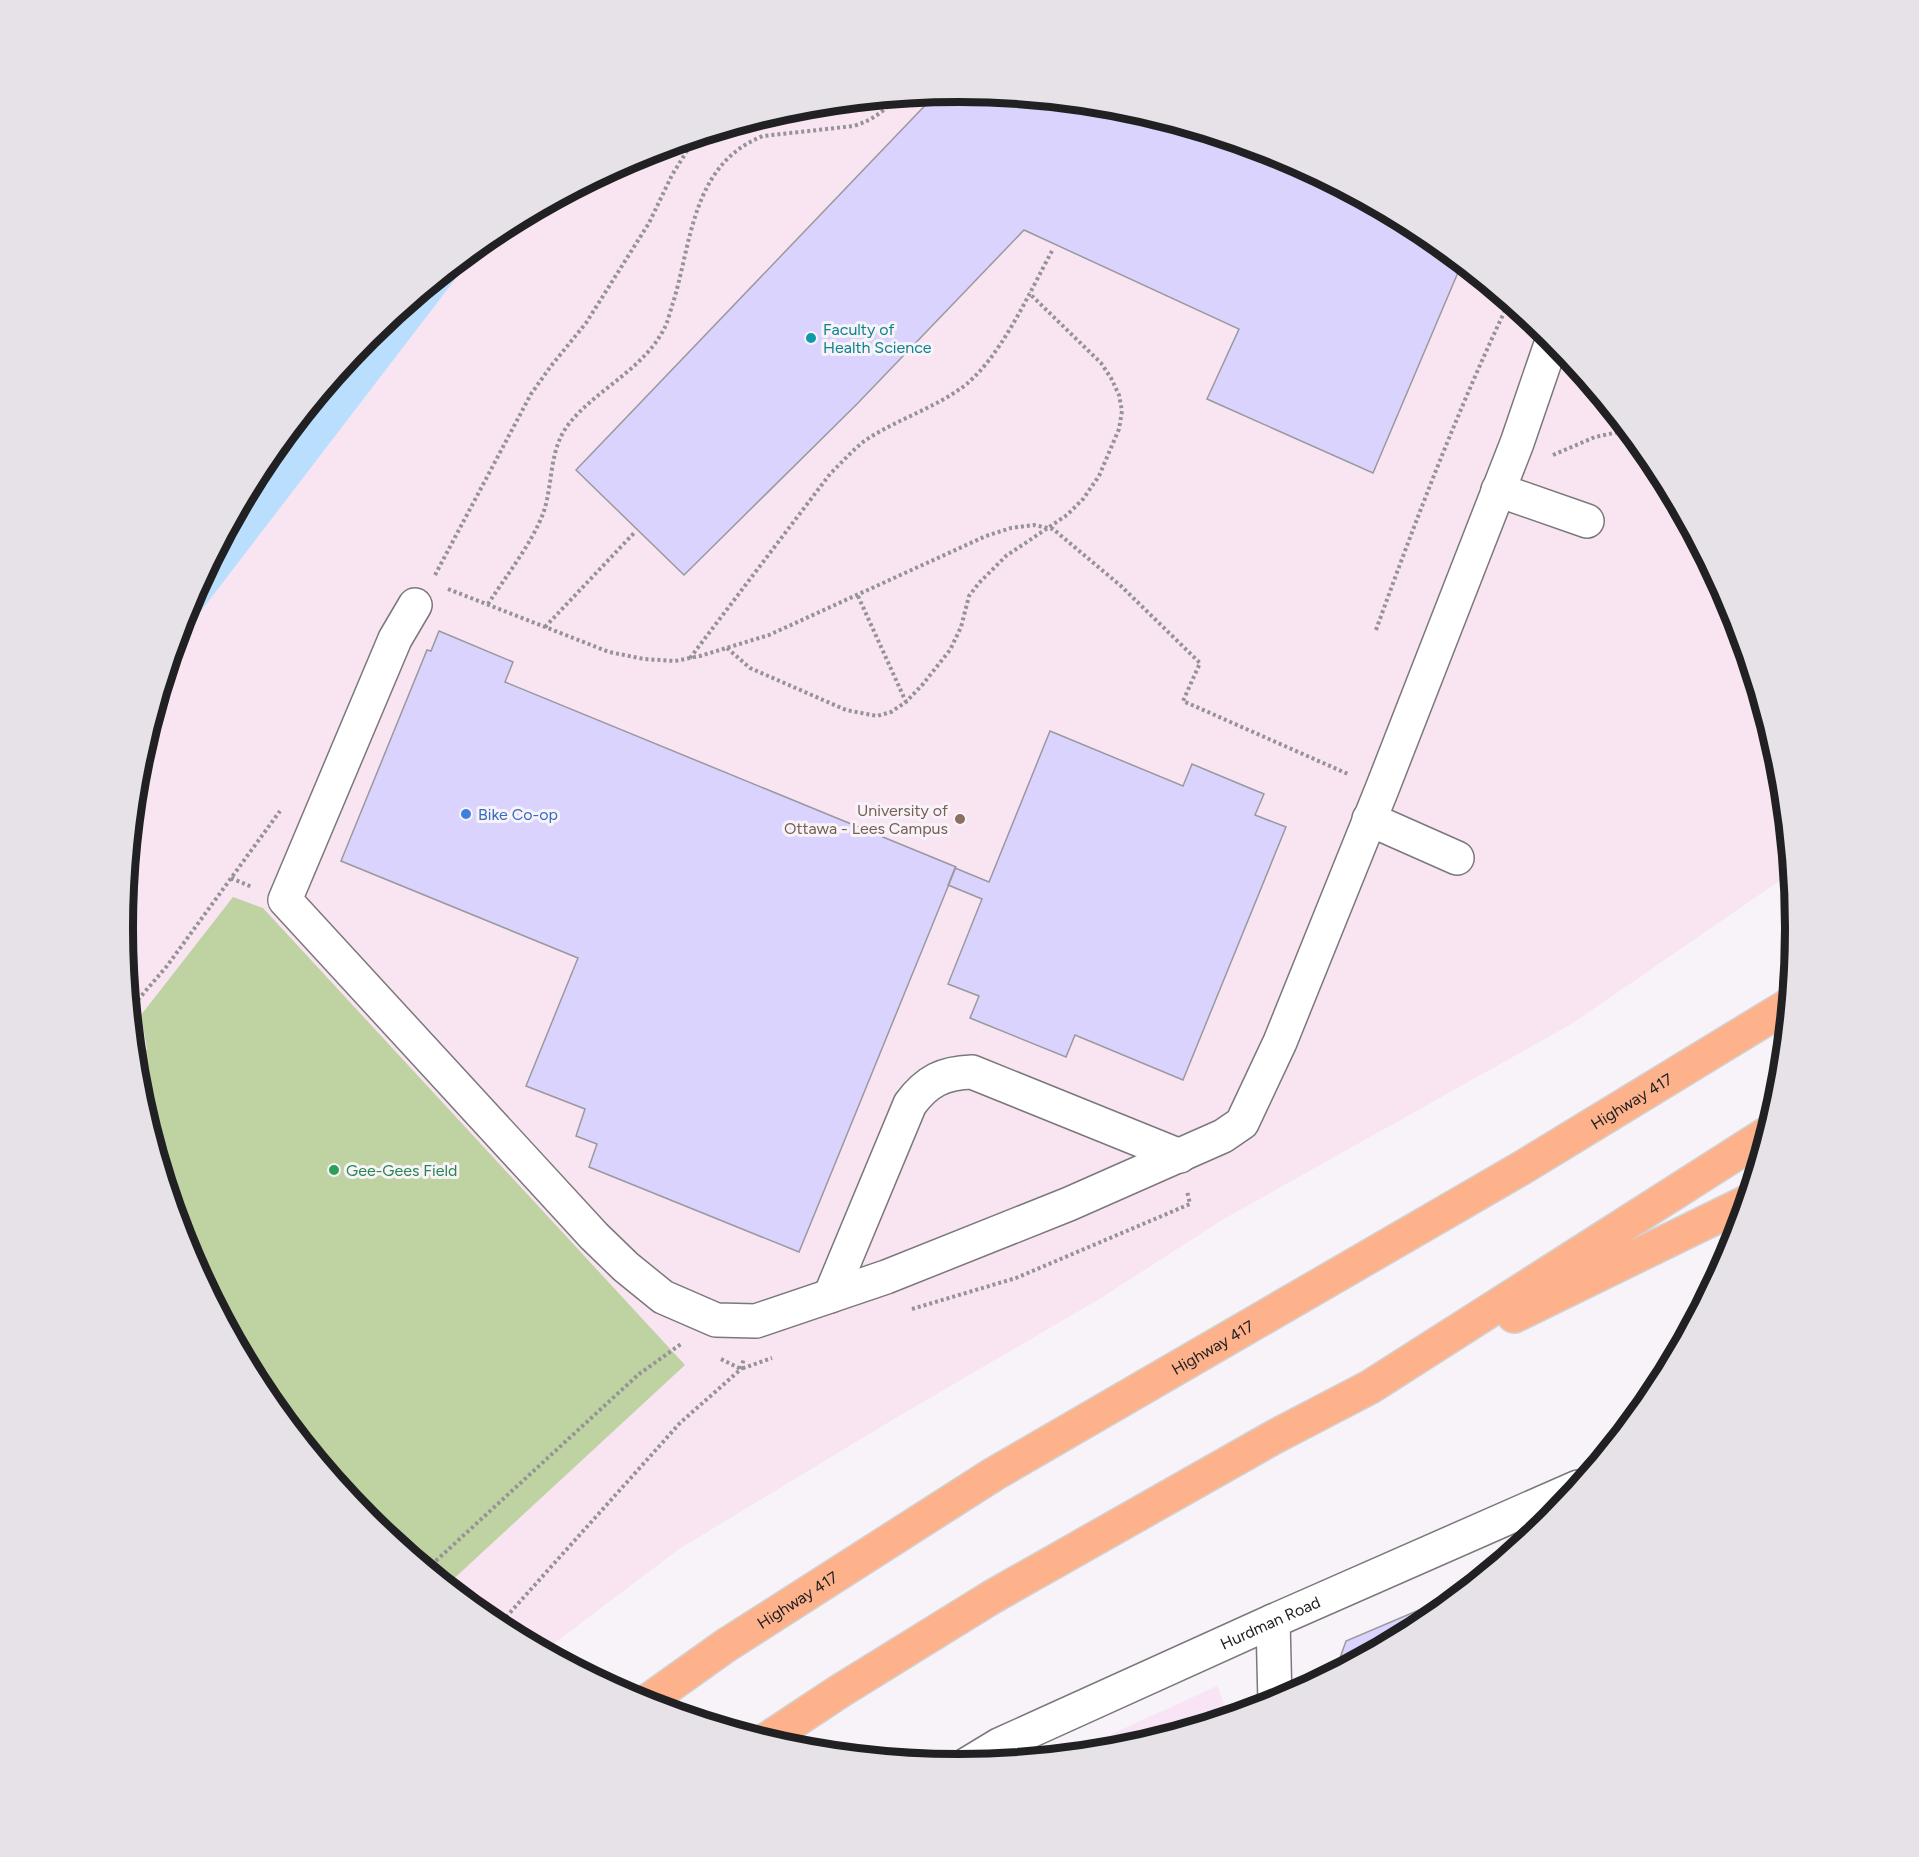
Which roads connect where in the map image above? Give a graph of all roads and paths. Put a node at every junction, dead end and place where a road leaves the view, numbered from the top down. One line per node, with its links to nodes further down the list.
1 (888, 106): 15 (path)
2 (689, 148): 13 (path)
3 (1052, 251): 4 (path)
4 (1029, 293): 11 (path); 19 (path)
5 (1506, 309): 17 (path)
6 (1549, 349): 9 (street)
7 (1620, 432): 8 (path)
8 (1553, 455)
9 (1498, 490): 10 (street); 22 (street)
10 (1587, 521)
11 (1047, 528): 14 (path); 20 (path); 21 (path)
12 (634, 533): 16 (path)
13 (423, 594): 15 (path); 31 (street)
14 (858, 596): 18 (path); 20 (path)
15 (488, 604): 16 (path)
16 (545, 627): 19 (path)
17 (1376, 630)
18 (727, 648): 19 (path); 20 (path)
19 (689, 658)
20 (906, 702)
21 (1353, 777)
22 (1369, 819): 23 (street); 28 (street)
23 (1457, 858)
24 (231, 878): 25 (path)
25 (137, 1001)
26 (1781, 1010): 39 (highway, Highway 417)
27 (1759, 1139): 33 (highway)
28 (1180, 1156): 30 (street); 30 (street)
29 (1737, 1207): 33 (highway)
30 (831, 1296): 32 (street)
31 (716, 1320): 32 (street); 35 (path)
32 (756, 1321): 36 (path)
33 (1370, 1387): 40 (highway)
34 (1561, 1494): 37 (street, Hurdman Road)
35 (432, 1564)
36 (505, 1619)
37 (1273, 1621): 38 (street); 41 (street, Hurdman Road)
38 (1275, 1692)
39 (655, 1697)
40 (775, 1734)
41 (984, 1754)

